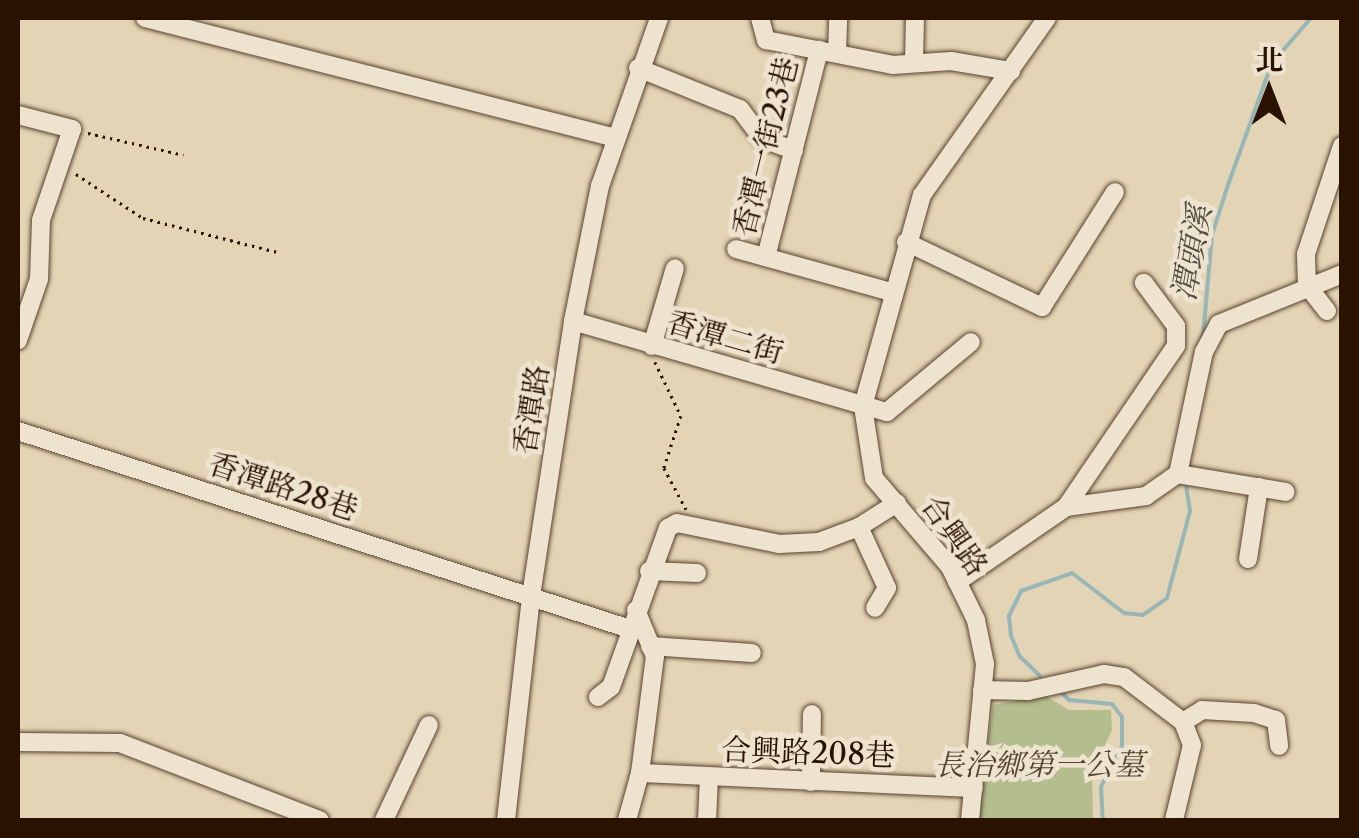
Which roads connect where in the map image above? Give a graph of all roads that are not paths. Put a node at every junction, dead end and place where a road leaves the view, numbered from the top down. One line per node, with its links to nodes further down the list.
1 (146, 18): 12 (street)
2 (658, 18): 9 (street, 香潭路)
3 (760, 18): 7 (street)
4 (838, 18): 7 (street, 香潭一街23巷)
5 (915, 18): 8 (street)
6 (1047, 18): 10 (street, 合興路)
7 (828, 52): 8 (street); 14 (street, 香潭一街23巷)
8 (914, 62): 10 (street)
9 (638, 68): 12 (street, 香潭路); 14 (street)
10 (1011, 71): 16 (street, 合興路)
11 (18, 116): 26 (street)
12 (616, 138): 25 (street, 香潭路)
13 (1342, 146): 22 (street)
14 (794, 150): 18 (street, 香潭一街23巷)
15 (1114, 192): 16 (street)
16 (906, 242): 23 (street, 合興路)
17 (736, 249): 18 (street)
18 (766, 257): 23 (street)
19 (675, 268): 28 (street)
20 (1342, 274): 22 (street)
21 (1144, 282): 29 (street)
22 (1307, 285): 24 (street); 30 (street)
23 (890, 292): 31 (street, 合興路)
24 (1327, 311)
25 (573, 321): 28 (street, 香潭二街); 43 (street, 香潭路)
26 (18, 340)
27 (971, 342): 31 (street)
28 (652, 346): 31 (street, 香潭二街)
29 (1176, 346): 30 (street); 37 (street)
30 (1204, 352): 33 (street)
31 (863, 406): 36 (street, 合興路)
32 (18, 431): 43 (street, 香潭路28巷)
33 (1178, 474): 34 (street); 37 (street)
34 (1258, 487): 35 (street); 39 (street)
35 (1286, 492)
36 (897, 503): 38 (street); 42 (street, 合興路)
37 (1066, 508): 42 (street)
38 (860, 528): 40 (street); 44 (street)
39 (1248, 560)
40 (649, 571): 41 (street); 45 (street)
41 (696, 573)
42 (957, 582): 49 (street, 合興路)
43 (531, 596): 46 (street, 香潭路28巷); 62 (street, 香潭路)
44 (875, 608)
45 (636, 610): 46 (street); 47 (street)
46 (630, 629): 50 (street)
47 (650, 646): 48 (street); 56 (street)
48 (752, 653)
49 (982, 690): 52 (street); 59 (street, 合興路)
50 (598, 697)
51 (812, 714): 58 (street)
52 (1183, 722): 55 (street); 66 (street)
53 (430, 725): 61 (street)
54 (18, 742): 60 (street)
55 (1280, 746)
56 (640, 773): 57 (street, 合興路208巷); 63 (street)
57 (709, 777): 58 (street, 合興路208巷); 64 (street)
58 (811, 782): 59 (street, 合興路208巷)
59 (974, 788): 65 (street, 合興路)
60 (320, 820)
61 (384, 820)
62 (506, 820)
63 (626, 820)
64 (707, 820)
65 (970, 820)
66 (1174, 820)

